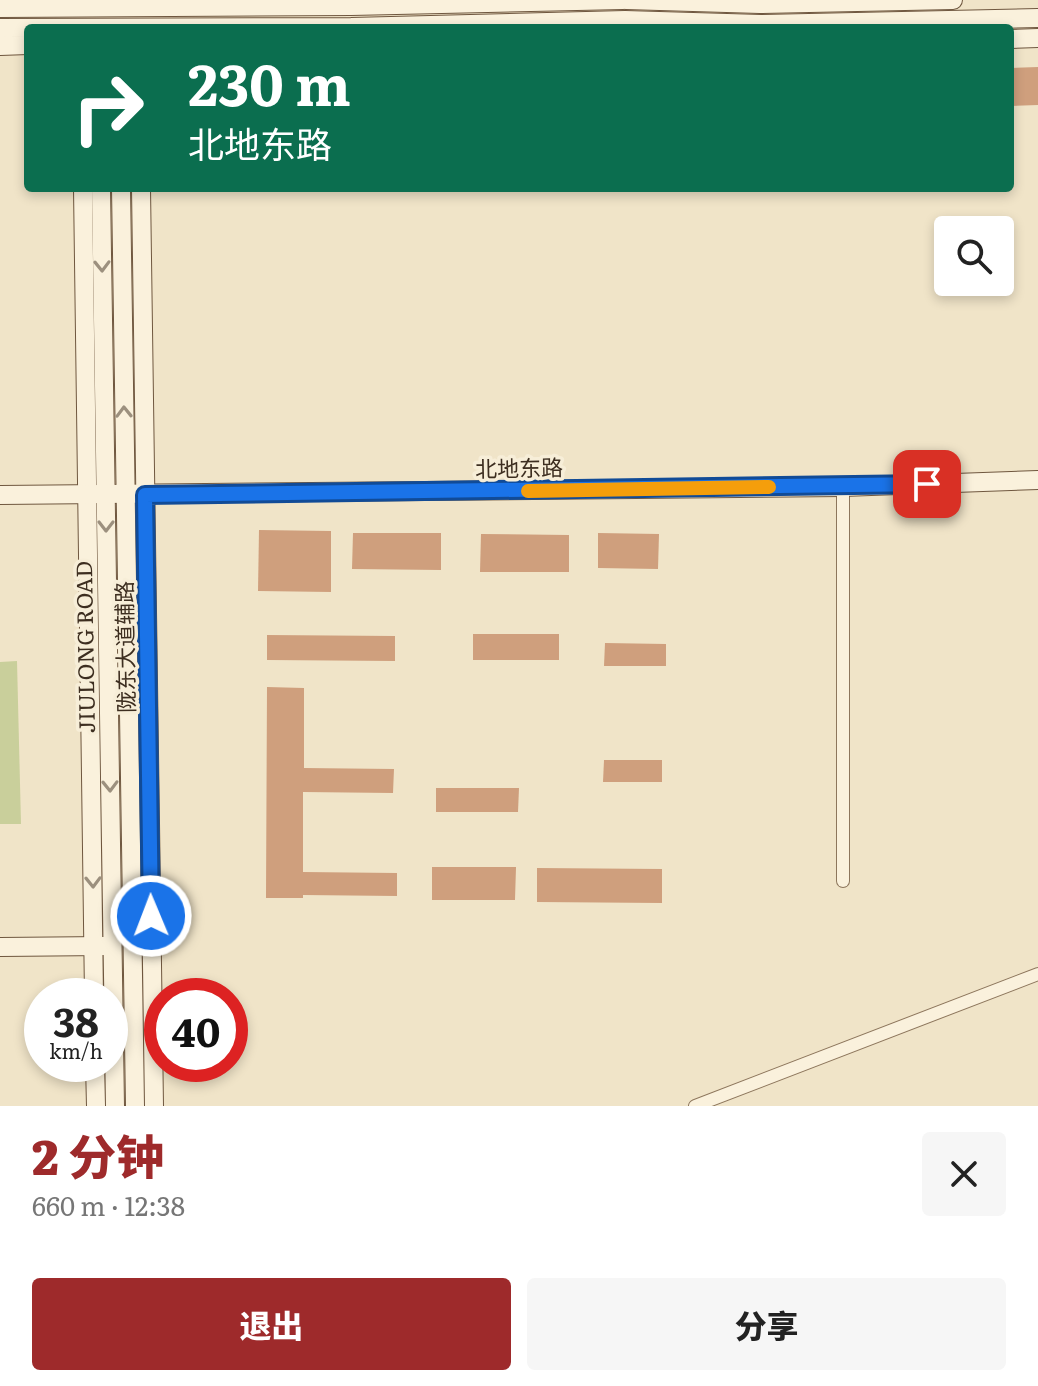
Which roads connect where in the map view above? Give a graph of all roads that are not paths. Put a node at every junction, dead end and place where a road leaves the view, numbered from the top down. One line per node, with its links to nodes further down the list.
1 (625, 0): 2 (street); 5 (street)
2 (953, 0)
3 (79, 3): 4 (street); 6 (street); 8 (street)
4 (99, 3): 5 (street); 9 (street)
5 (129, 3): 10 (street)
6 (0, 8)
7 (1038, 18): 13 (street)
8 (88, 24)
9 (90, 24)
10 (129, 24)
11 (468, 24): 12 (street)
12 (761, 24)
13 (761, 24)
14 (0, 28): 15 (street)
15 (24, 28)
16 (1038, 38): 17 (street)
17 (1014, 39)
18 (24, 45): 19 (street)
19 (0, 46)
20 (83, 192): 30 (street, 陇东大道辅路)
21 (101, 192): 30 (street, JIULONG ROAD, one-way to 30)
22 (121, 192): 28 (street, JIULONG ROAD, one-way to 22)
23 (141, 192): 29 (street, 陇东大道辅路)
24 (1038, 470): 29 (street, 北地东路)
25 (1038, 480): 27 (street, 北地东路)
26 (0, 484): 30 (street, 北地东路)
27 (843, 487): 29 (street, 北地东路); 32 (street)
28 (126, 489): 29 (street, 北地东路); 30 (street, 北地东路); 36 (street, JIULONG ROAD)
29 (145, 489): 36 (street, 陇东大道辅路)
30 (96, 490): 31 (street, 北地东路); 34 (street, 陇东大道辅路, one-way to 34); 35 (street, JIULONG ROAD, one-way to 35)
31 (0, 495)
32 (843, 881)
33 (0, 935): 34 (street)
34 (93, 940): 35 (street); 37 (street); 39 (street, 陇东大道辅路)
35 (113, 940): 36 (street); 42 (street, JIULONG ROAD)
36 (142, 940): 43 (street, JIULONG ROAD); 44 (street, 陇东大道辅路)
37 (0, 947)
38 (1038, 974): 45 (street)
39 (94, 978)
40 (95, 1082): 41 (street)
41 (96, 1106)
42 (115, 1106)
43 (135, 1106)
44 (154, 1106)
45 (695, 1106)

